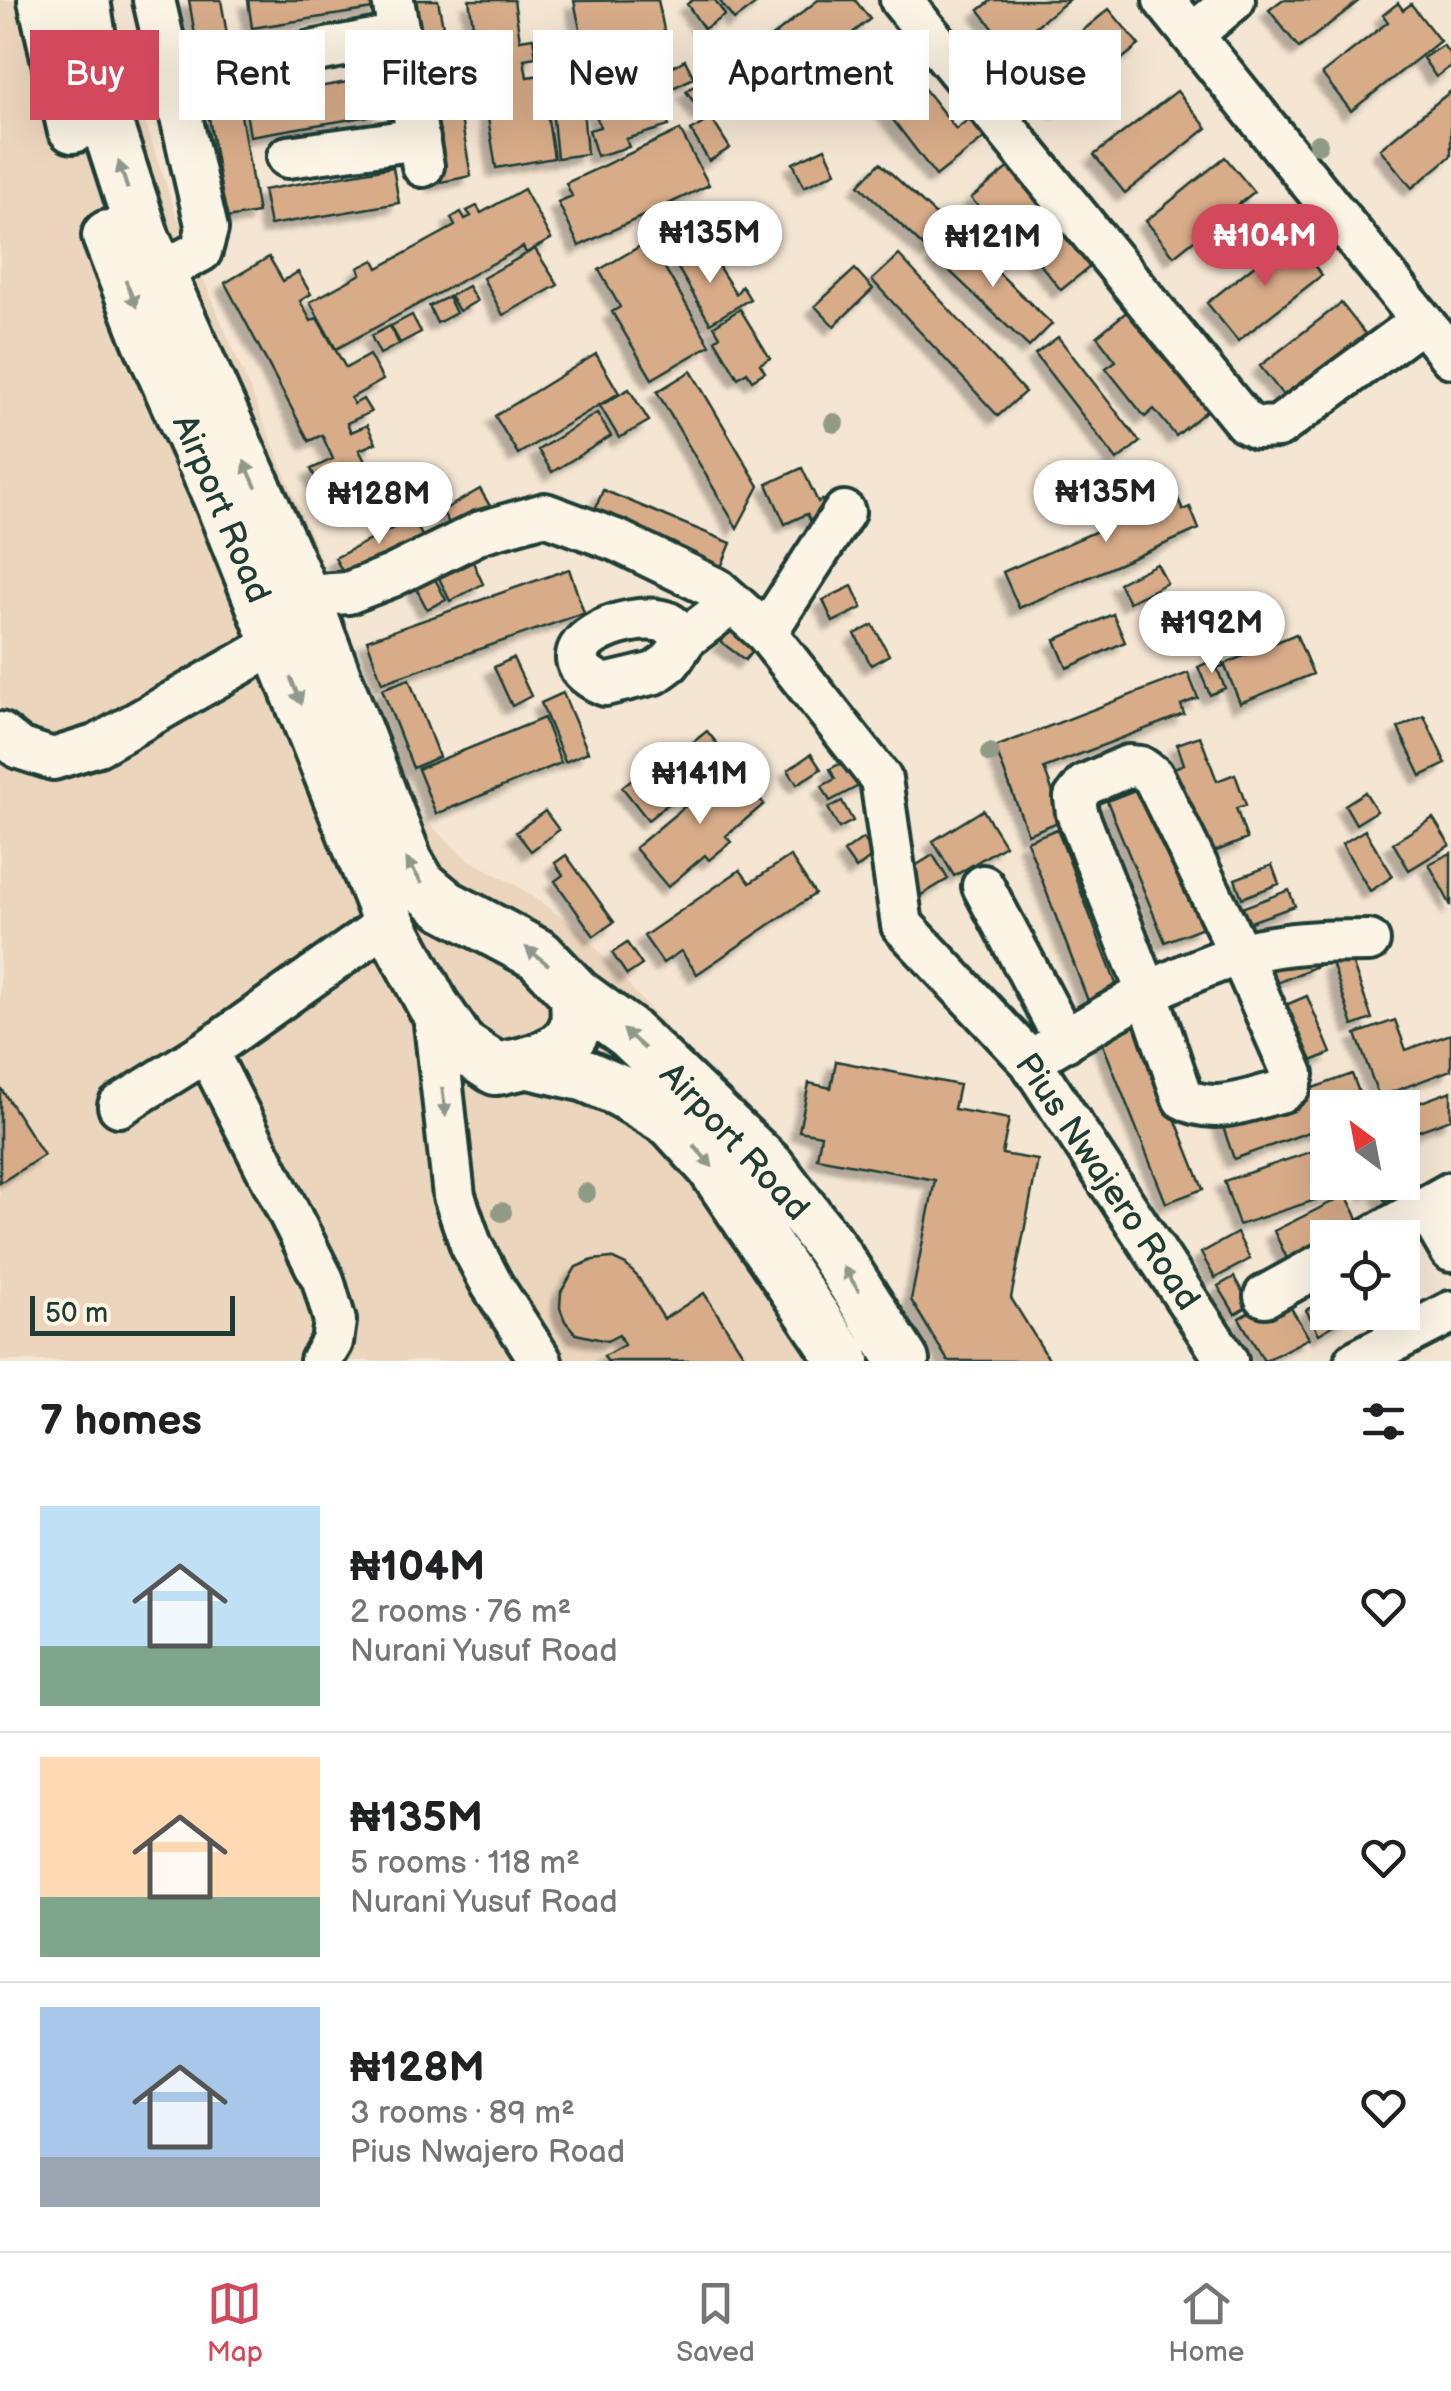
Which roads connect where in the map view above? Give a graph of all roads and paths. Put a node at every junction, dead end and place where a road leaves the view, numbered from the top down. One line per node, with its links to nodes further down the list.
1 (44, 0): 19 (main road, Airport Road, one-way to 19)
2 (84, 0): 11 (main road, Airport Road, one-way to 2)
3 (154, 0): 11 (street)
4 (901, 0): 12 (street)
5 (1164, 0): 8 (street)
6 (1234, 0): 8 (street)
7 (396, 18): 9 (street); 10 (street)
8 (1192, 35): 12 (street)
9 (325, 42)
10 (288, 157)
11 (159, 272): 15 (main road, Airport Road, one-way to 11)
12 (1422, 321): 13 (street)
13 (1451, 357)
14 (844, 512): 17 (street)
15 (304, 596): 16 (street, Pius Nwajero Road); 23 (main road, Airport Road, one-way to 15)
16 (732, 603): 17 (street, Pius Nwajero Road); 18 (street)
17 (766, 633): 31 (street, Pius Nwajero Road)
18 (686, 638)
19 (277, 643): 20 (street); 22 (main road, Airport Road, one-way to 22)
20 (0, 733)
21 (983, 886): 29 (street)
22 (389, 922): 28 (main road, Airport Road); 30 (street)
23 (489, 931): 27 (main road, one-way to 23); 28 (main road)
24 (1369, 942): 25 (street)
25 (1240, 954): 26 (street); 26 (street); 26 (street)
26 (1147, 992): 29 (street)
27 (576, 994): 32 (main road); 43 (main road, Airport Road, one-way to 27)
28 (433, 1005): 32 (main road); 41 (street, one-way to 41)
29 (1064, 1041): 31 (street)
30 (207, 1051): 33 (street); 40 (street)
31 (1030, 1061): 44 (street, Pius Nwajero Road)
32 (529, 1063): 42 (main road, Airport Road, one-way to 42)
33 (119, 1106)
34 (1439, 1200): 35 (street); 36 (street)
35 (1404, 1220)
36 (1451, 1251)
37 (1310, 1272): 38 (street)
38 (1265, 1296)
39 (1451, 1312): 45 (street)
40 (320, 1361)
41 (542, 1361)
42 (844, 1361)
43 (903, 1361)
44 (1227, 1361)
45 (1356, 1361)

